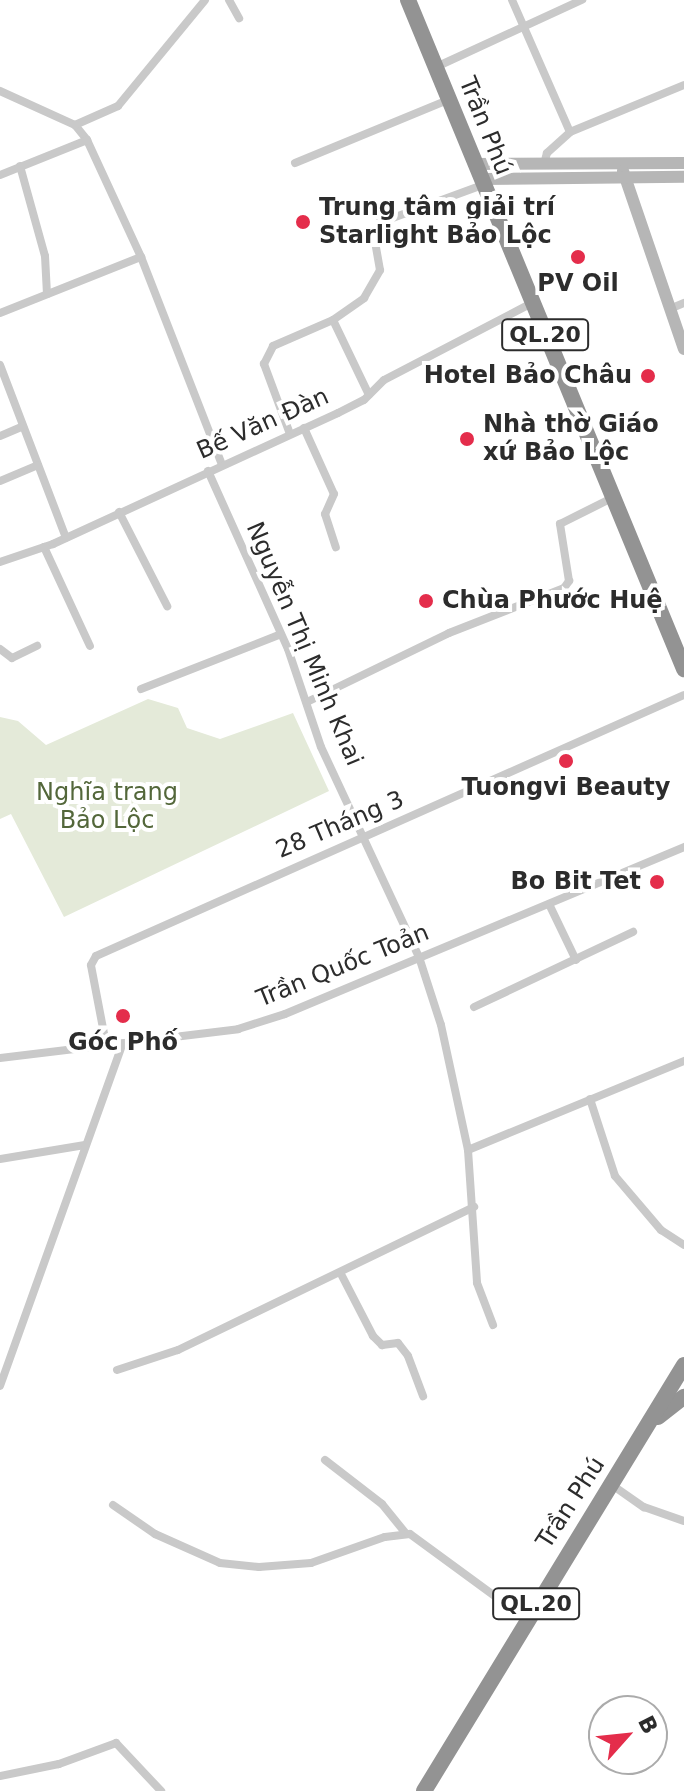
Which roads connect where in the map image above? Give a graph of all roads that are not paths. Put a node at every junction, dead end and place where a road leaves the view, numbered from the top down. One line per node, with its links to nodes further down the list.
1 (205, 0): 12 (street)
2 (229, 0): 6 (street)
3 (408, 0): 8 (highway, Trần Phú / QL.20)
4 (512, 0): 7 (street)
5 (582, 0): 7 (street)
6 (239, 18)
7 (525, 26): 8 (street); 13 (street)
8 (435, 67): 11 (highway, Trần Phú / QL.20)
9 (684, 85): 13 (street)
10 (0, 91): 12 (street)
11 (448, 100): 15 (street); 21 (highway, Trần Phú / QL.20)
12 (75, 125): 14 (street)
13 (570, 132): 17 (street)
14 (87, 140): 18 (street); 23 (street)
15 (295, 163)
16 (684, 163): 19 (street)
17 (544, 164): 19 (street); 21 (street)
18 (20, 166): 20 (street); 24 (street)
19 (623, 170): 21 (street); 22 (street); 26 (street)
20 (0, 175)
21 (479, 176): 25 (highway, Trần Phú / QL.20); 28 (street)
22 (684, 177)
23 (141, 257): 24 (street); 37 (street)
24 (47, 294): 27 (street)
25 (532, 303): 31 (street, Bế Văn Đàn); 40 (highway, Trần Phú / QL.20)
26 (678, 306): 29 (street)
27 (0, 313)
28 (333, 320): 31 (street); 34 (street)
29 (684, 349)
30 (0, 365): 32 (street)
31 (369, 395): 33 (street, Bế Văn Đàn)
32 (23, 426): 35 (street); 36 (street)
33 (304, 428): 34 (street, Bế Văn Đàn); 44 (street)
34 (290, 434): 37 (street, Bế Văn Đàn)
35 (0, 436)
36 (38, 465): 39 (street); 42 (street)
37 (222, 465): 38 (street, Bế Văn Đàn)
38 (208, 471): 41 (street, Bế Văn Đàn); 47 (street, Nguyễn Thị Minh Khai)
39 (0, 481)
40 (612, 498): 51 (highway, Trần Phú / QL.20); 54 (street)
41 (119, 512): 42 (street, Bế Văn Đàn); 46 (street)
42 (66, 538): 43 (street, Bế Văn Đàn)
43 (44, 547): 45 (street, Bế Văn Đàn); 49 (street)
44 (336, 547)
45 (0, 562)
46 (167, 606)
47 (281, 634): 52 (street); 54 (street, Nguyễn Thị Minh Khai)
48 (37, 646): 50 (street)
49 (90, 646)
50 (0, 649)
51 (684, 669)
52 (141, 689)
53 (684, 695): 55 (street, 28 Tháng 3)
54 (307, 702): 55 (street, Nguyễn Thị Minh Khai)
55 (366, 836): 59 (street, Nguyễn Thị Minh Khai); 63 (street, 28 Tháng 3)
56 (684, 847): 57 (street, Trần Quốc Toản)
57 (549, 904): 59 (street, Trần Quốc Toản); 60 (street)
58 (633, 932): 60 (street)
59 (419, 957): 62 (street, Trần Quốc Toản); 68 (street, Nguyễn Thị Minh Khai)
60 (576, 960): 61 (street)
61 (474, 1007)
62 (123, 1043): 63 (street, Trần Quốc Toản); 67 (street)
63 (106, 1044): 64 (street, Trần Quốc Toản)
64 (0, 1058)
65 (684, 1061): 66 (street)
66 (590, 1099): 68 (street); 71 (street)
67 (85, 1145): 69 (street); 76 (street)
68 (468, 1150): 70 (street, Nguyễn Thị Minh Khai)
69 (0, 1159)
70 (474, 1207): 72 (street); 73 (street, Nguyễn Thị Minh Khai)
71 (684, 1245)
72 (341, 1274): 75 (street); 78 (street)
73 (493, 1325)
74 (684, 1365): 80 (highway, Trần Phú / QL.20)
75 (117, 1370)
76 (2, 1372): 77 (street)
77 (0, 1386)
78 (423, 1396)
79 (684, 1397): 80 (highway, QL.20)
80 (653, 1420): 82 (highway, Trần Phú / QL.20)
81 (325, 1460): 85 (street)
82 (612, 1485): 84 (street); 86 (highway, Trần Phú / QL.20)
83 (113, 1505): 85 (street)
84 (684, 1521)
85 (406, 1534): 86 (street)
86 (526, 1619): 89 (highway, Trần Phú / QL.20)
87 (0, 1776): 88 (street)
88 (161, 1791)
89 (424, 1791)

